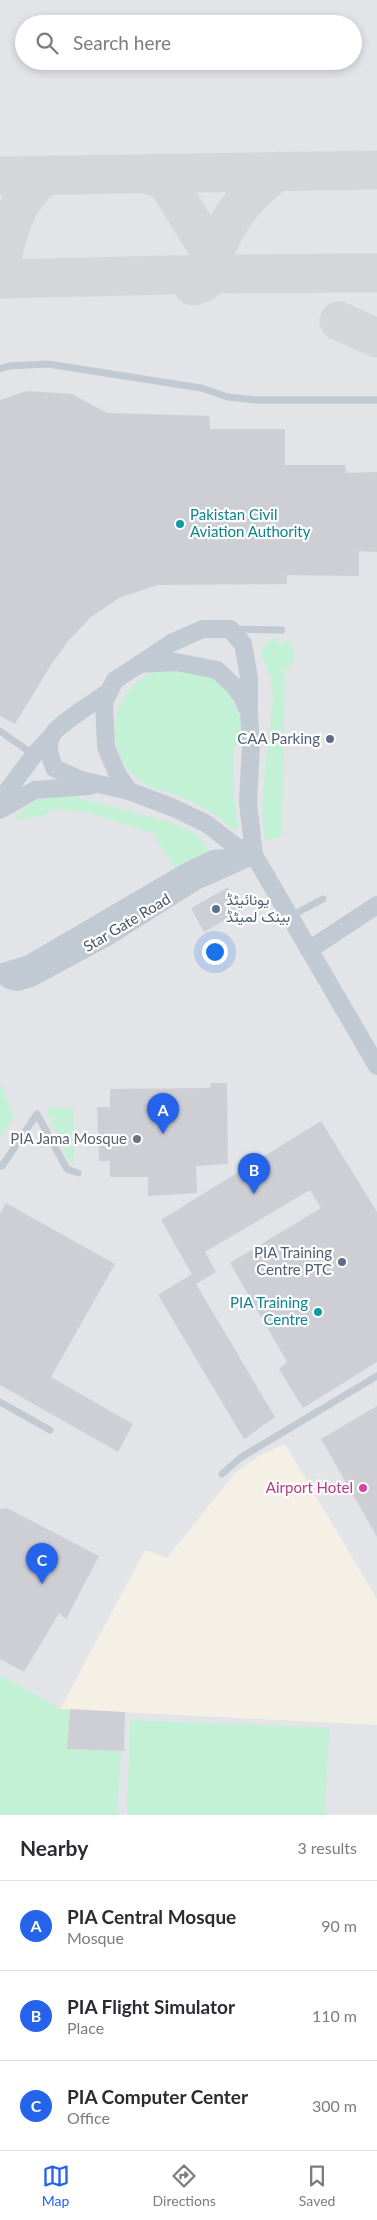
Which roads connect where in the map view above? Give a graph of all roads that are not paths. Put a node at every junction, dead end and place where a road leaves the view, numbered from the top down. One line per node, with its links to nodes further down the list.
1 (0, 369): 2 (lane)
2 (377, 400)
3 (230, 629): 4 (lane); 5 (street); 7 (street)
4 (282, 630)
5 (140, 664): 6 (street); 7 (street)
6 (109, 692): 9 (street); 12 (street)
7 (249, 713): 15 (street)
8 (0, 732): 10 (lane)
9 (50, 738): 10 (street); 11 (street)
10 (34, 755): 13 (street)
11 (103, 785): 12 (street); 14 (street)
12 (129, 791): 15 (street)
13 (0, 801)
14 (0, 810)
15 (254, 855): 15 (street, Star Gate Road); 18 (street)
16 (323, 899): 18 (lane)
17 (377, 905): 19 (street)
18 (290, 917): 19 (street)
19 (309, 950): 20 (street)
20 (375, 1057)
21 (1, 1168): 22 (lane)
22 (78, 1173)
23 (377, 1376): 26 (lane)
24 (0, 1402): 25 (lane)
25 (50, 1430)
26 (222, 1474)

